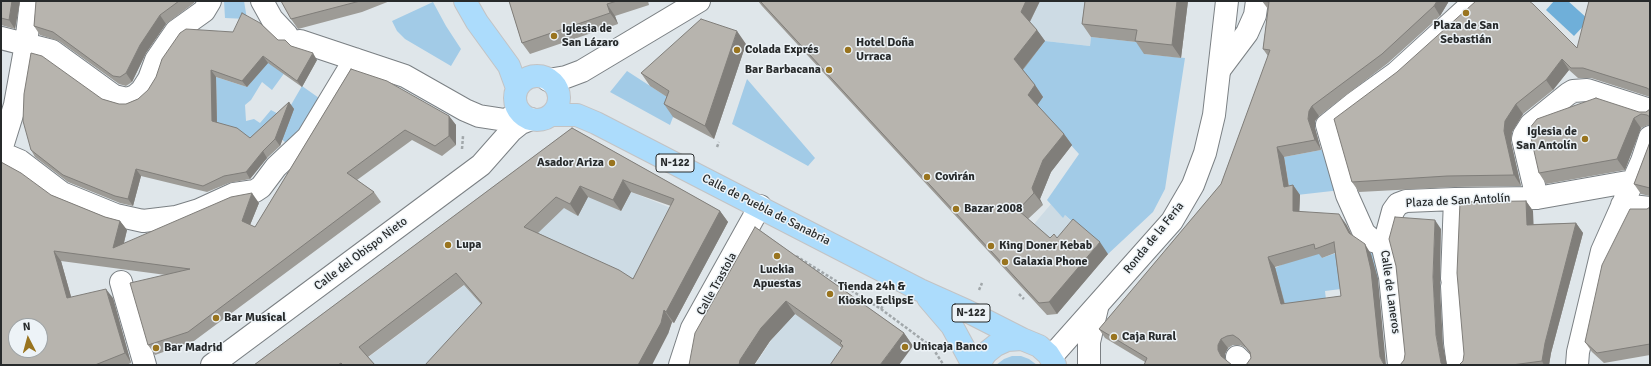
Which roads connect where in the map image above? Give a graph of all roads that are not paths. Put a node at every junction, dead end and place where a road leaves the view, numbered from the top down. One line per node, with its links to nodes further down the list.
1 (31, 1): 10 (street)
2 (262, 1): 11 (street)
3 (465, 1): 13 (highway)
4 (699, 1): 13 (street, Calle del Obispo Nieto)
5 (1227, 1): 12 (street, Ronda de la Feria)
6 (1257, 1): 12 (street)
7 (1475, 1): 26 (street)
8 (208, 5): 10 (street)
9 (1, 38): 10 (street)
10 (26, 44): 18 (street)
11 (355, 59): 14 (street); 19 (street)
12 (1220, 69): 29 (street, Ronda de la Feria)
13 (534, 100): 14 (street); 17 (street, Calle del Obispo Nieto); 24 (highway, Calle de Puebla de Sanabria / N-122)
14 (458, 106): 17 (street)
15 (1650, 110): 21 (street)
16 (1650, 137): 20 (street)
17 (502, 142): 33 (street, Calle del Obispo Nieto)
18 (1, 150)
19 (1, 153)
20 (1633, 181): 21 (street, Plaza de San Antolín); 23 (street)
21 (1537, 198): 22 (street, Plaza de San Antolín)
22 (1455, 199): 26 (street, Plaza de San Antolín); 39 (street)
23 (1622, 205): 25 (street); 40 (street)
24 (760, 206): 28 (highway, Calle de Puebla de Sanabria / N-122); 34 (street, Calle Trastola)
25 (1650, 208)
26 (1383, 244): 38 (street, Calle de Laneros)
27 (122, 282): 32 (street)
28 (920, 290): 30 (highway, Calle de Puebla de Sanabria / N-122); 35 (highway, Calle de Puebla de Sanabria / N-122)
29 (1097, 308): 31 (street, Ronda de la Feria); 37 (street)
30 (1022, 339): 31 (highway, N-122); 36 (highway)
31 (1053, 361)
32 (145, 365)
33 (212, 365)
34 (680, 365)
35 (973, 365)
36 (978, 365)
37 (1089, 365)
38 (1399, 365)
39 (1458, 365)
40 (1577, 365)

